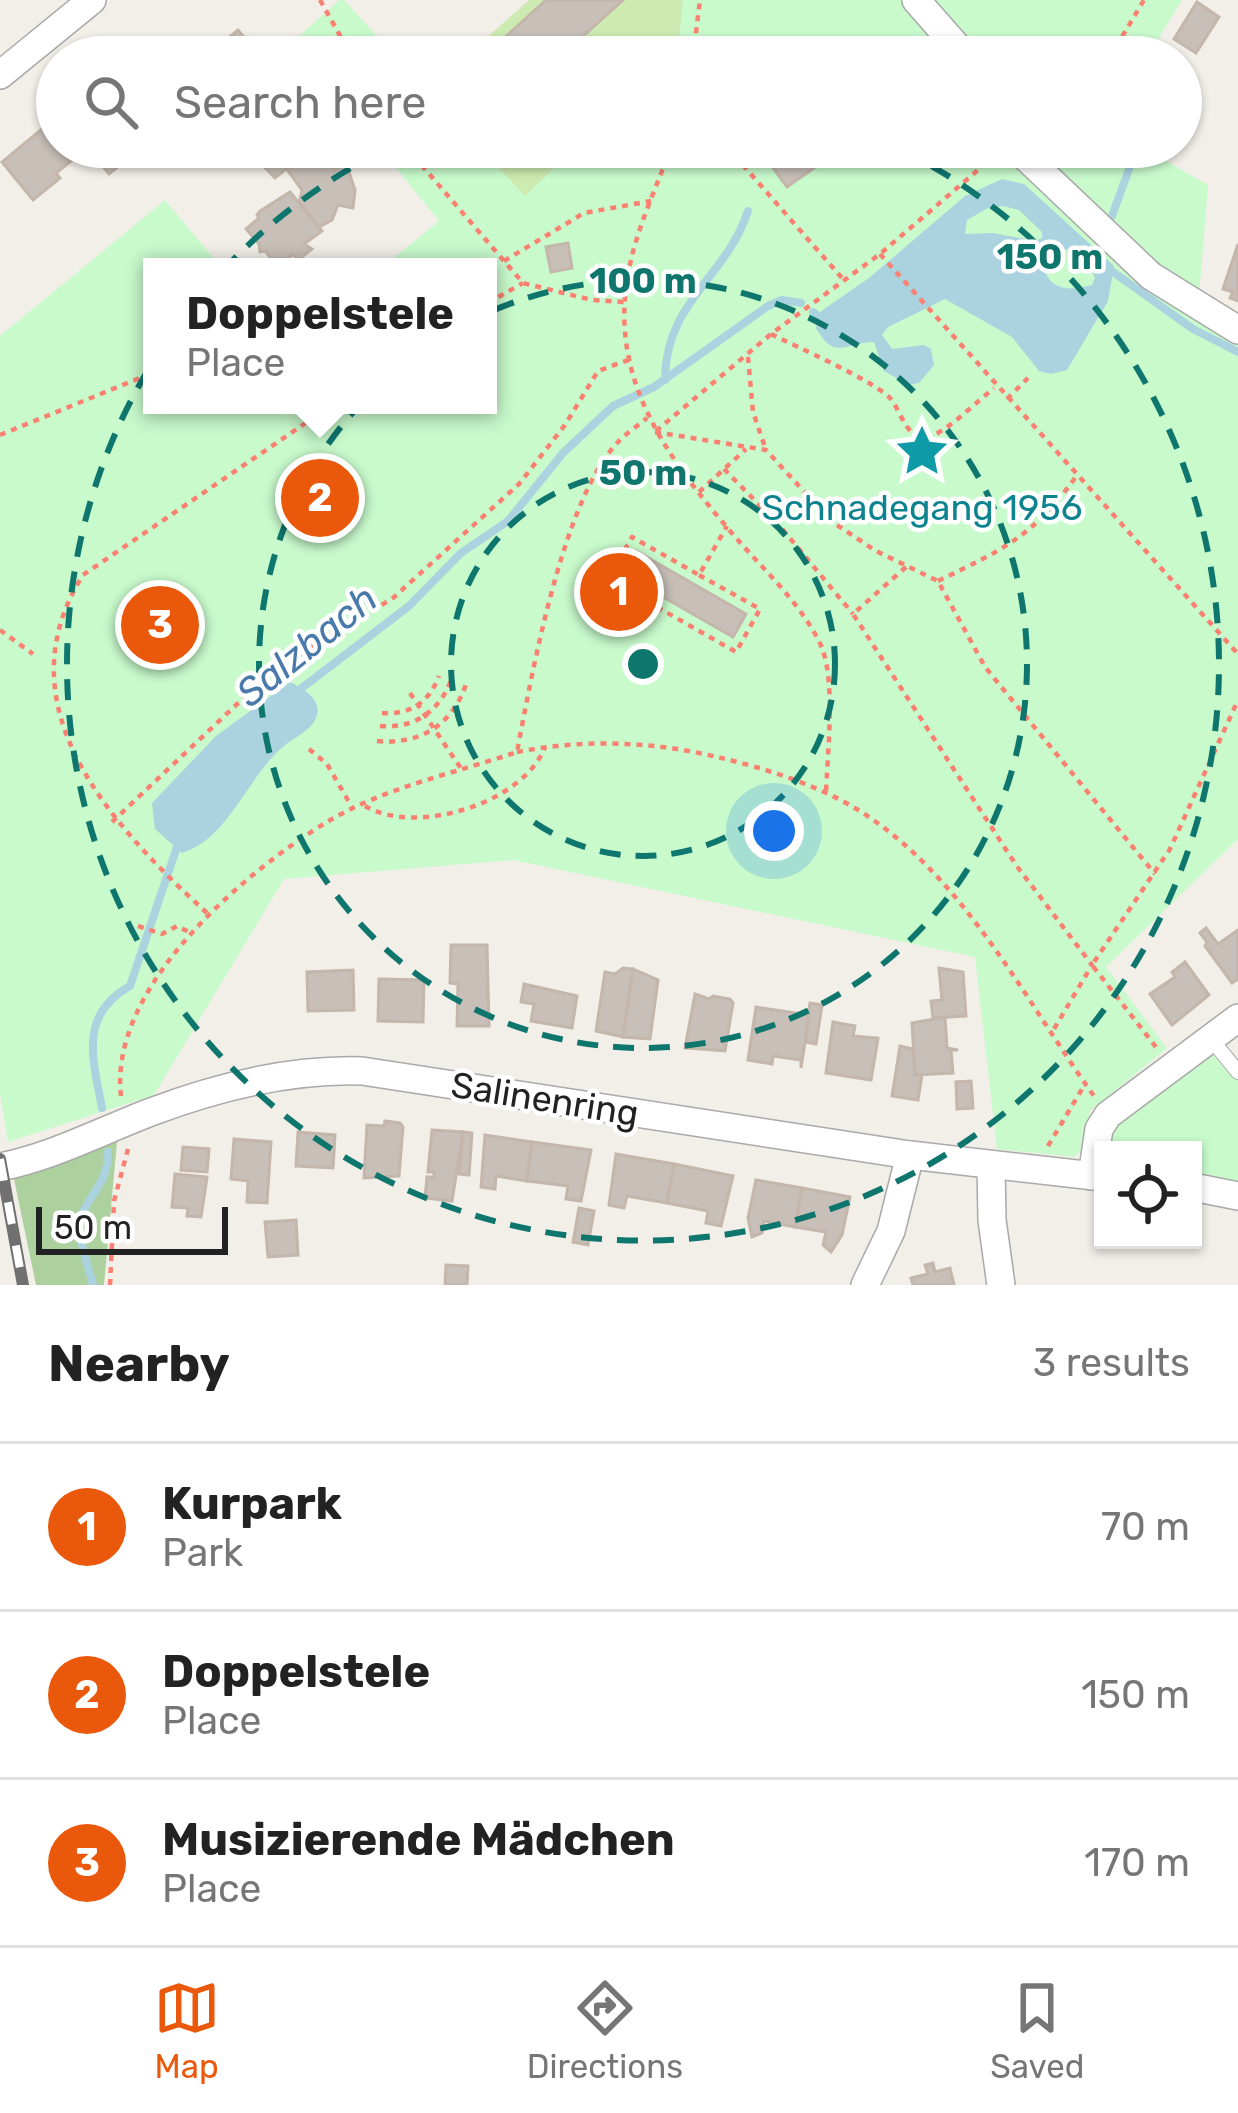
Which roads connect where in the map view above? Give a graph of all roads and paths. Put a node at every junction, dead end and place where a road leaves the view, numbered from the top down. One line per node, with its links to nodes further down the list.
1 (92, 0): 8 (street)
2 (320, 0): 9 (path)
3 (700, 0): 10 (path)
4 (916, 0): 11 (street)
5 (1135, 0): 7 (path)
6 (1144, 0): 7 (path)
7 (1140, 9): 12 (path)
8 (48, 36)
9 (340, 36)
10 (696, 36)
11 (948, 36)
12 (1123, 36)
13 (36, 46): 14 (street)
14 (0, 75)
15 (424, 168): 22 (path)
16 (663, 168): 20 (path)
17 (745, 168): 23 (path)
18 (984, 168): 21 (path)
19 (1033, 168): 27 (street)
20 (652, 200): 22 (path); 26 (path)
21 (880, 254): 23 (path); 33 (path)
22 (504, 261): 24 (path)
23 (844, 280): 28 (path)
24 (523, 283): 25 (path); 26 (path)
25 (497, 298)
26 (625, 302): 30 (path)
27 (1238, 330)
28 (771, 334): 29 (path); 33 (path)
29 (748, 357): 39 (path); 42 (path)
30 (631, 358): 37 (path); 74 (path)
31 (143, 377): 40 (path)
32 (1028, 378): 34 (path)
33 (996, 386): 34 (path)
34 (1007, 399): 44 (path)
35 (303, 414): 38 (path)
36 (318, 414): 38 (path)
37 (647, 418): 39 (path); 68 (path)
38 (309, 420): 50 (path)
39 (655, 432): 41 (path); 45 (path)
40 (0, 435)
41 (746, 449): 42 (path); 43 (path)
42 (766, 450): 47 (path)
43 (724, 469): 45 (path); 51 (path)
44 (1077, 475): 49 (path); 54 (path)
45 (698, 492): 46 (path)
46 (727, 526): 48 (path); 70 (path)
47 (906, 567): 49 (path); 51 (path)
48 (699, 575): 48 (path)
49 (938, 581): 75 (path)
50 (62, 598)
51 (854, 614): 79 (path)
52 (0, 630): 53 (path)
53 (38, 643)
54 (1238, 654)
55 (439, 676): 60 (path)
56 (452, 678): 62 (path)
57 (467, 681): 64 (path)
58 (410, 693): 60 (path)
59 (1238, 700): 75 (path)
60 (418, 706): 61 (path); 62 (path)
61 (382, 713)
62 (426, 716): 63 (path); 64 (path)
63 (380, 726)
64 (434, 730): 65 (path); 69 (path)
65 (377, 741)
66 (545, 746): 68 (path); 70 (path); 71 (path)
67 (309, 748): 73 (path)
68 (517, 752): 69 (path)
69 (462, 770): 71 (path)
70 (826, 795): 81 (path)
71 (363, 805): 73 (path)
72 (98, 806): 74 (path)
73 (353, 808): 76 (path)
74 (112, 822): 76 (path)
75 (1155, 874): 79 (path)
76 (207, 914): 78 (path)
77 (138, 926): 78 (path)
78 (191, 933): 87 (path)
79 (1092, 965): 81 (path); 83 (path)
80 (1238, 1018): 82 (street)
81 (1051, 1034): 85 (path)
82 (1210, 1038): 83 (street); 84 (lane)
83 (1171, 1066): 86 (street)
84 (1238, 1072)
85 (1085, 1084): 86 (path); 92 (path)
86 (1108, 1115): 88 (street)
87 (124, 1123): 89 (street, Salinenring); 91 (street, Salinenring); 96 (path)
88 (1099, 1141)
89 (910, 1155): 90 (street, Salinenring); 97 (street)
90 (991, 1165): 92 (street, Salinenring); 98 (street)
91 (0, 1167)
92 (1041, 1170): 93 (street, Salinenring)
93 (1094, 1176)
94 (1202, 1189): 95 (street)
95 (1238, 1196)
96 (110, 1285)
97 (865, 1285)
98 (1001, 1285)

